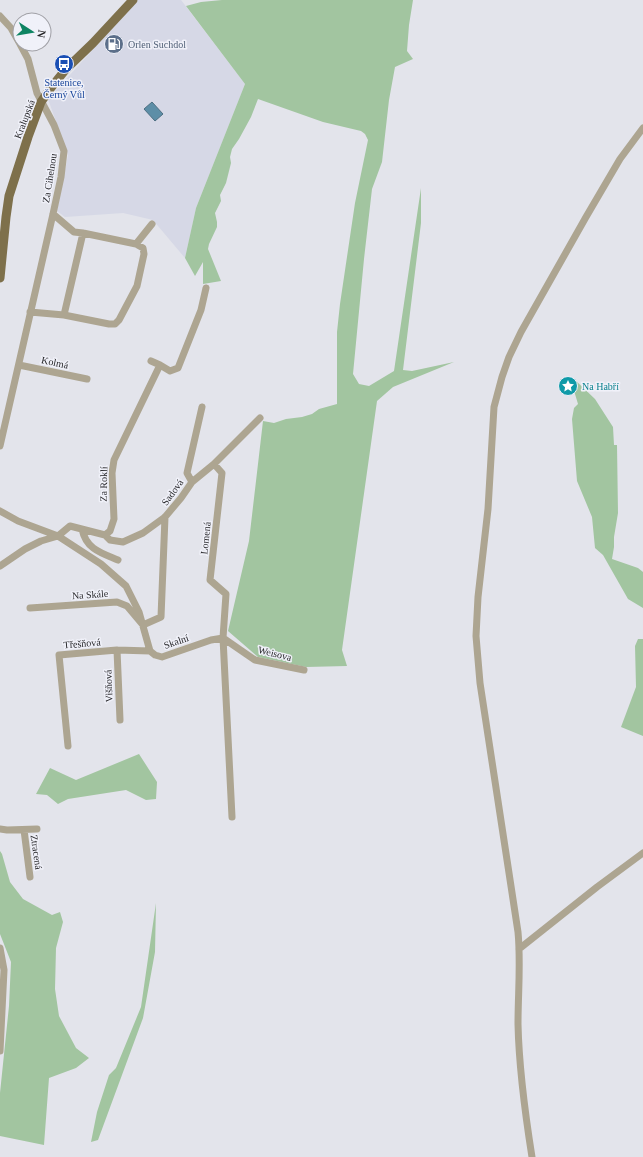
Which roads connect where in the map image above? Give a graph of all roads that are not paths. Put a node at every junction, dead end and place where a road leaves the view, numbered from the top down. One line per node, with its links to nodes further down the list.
1 (133, 0): 5 (main road, Kralupská)
2 (0, 16): 3 (street, Za Cihelnou)
3 (12, 30)
4 (24, 52): 5 (street, Za Cihelnou)
5 (42, 102): 7 (main road, Kralupská); 8 (street, Za Cihelnou)
6 (643, 128): 47 (street)
7 (4, 205): 12 (main road, Kralupská)
8 (53, 214): 10 (street, Za Cihelnou); 14 (street, Za Cihelnou)
9 (152, 224): 11 (street)
10 (83, 232): 11 (street, Za Cihelnou); 15 (street)
11 (136, 244): 15 (street)
12 (0, 278)
13 (206, 288): 18 (street)
14 (30, 312): 15 (street); 17 (street, Za Cihelnou)
15 (64, 315)
16 (151, 361): 18 (street)
17 (20, 365): 19 (street, Kolmá); 22 (street, Za Cihelnou)
18 (160, 365): 28 (street, Za Roklí)
19 (87, 379)
20 (202, 407): 24 (street, Sadová)
21 (260, 418): 23 (street)
22 (0, 446)
23 (214, 464): 24 (street); 34 (street, Lomená)
24 (192, 482): 26 (street, Sadová)
25 (0, 511): 29 (street, Skalní)
26 (165, 517): 28 (street); 33 (street, Sadová)
27 (82, 529): 28 (street); 29 (street); 30 (street)
28 (105, 535)
29 (58, 536): 31 (street); 33 (street, Skalní)
30 (118, 560)
31 (0, 566)
32 (30, 608): 33 (street, Na Skále)
33 (143, 625): 36 (street, Skalní)
34 (223, 638): 36 (street, Skalní); 37 (street, Weisova); 40 (street)
35 (117, 650): 36 (street, Třešňová); 38 (street, Višňová); 39 (street, Třešňová)
36 (150, 651)
37 (304, 670)
38 (120, 720)
39 (68, 746)
40 (232, 817)
41 (0, 829): 43 (street, Ztracená)
42 (37, 829): 43 (street, Ztracená)
43 (24, 830): 45 (street, Ztracená)
44 (643, 853): 47 (street)
45 (30, 877)
46 (0, 948): 48 (street)
47 (520, 949): 49 (street)
48 (0, 1051)
49 (532, 1157)

